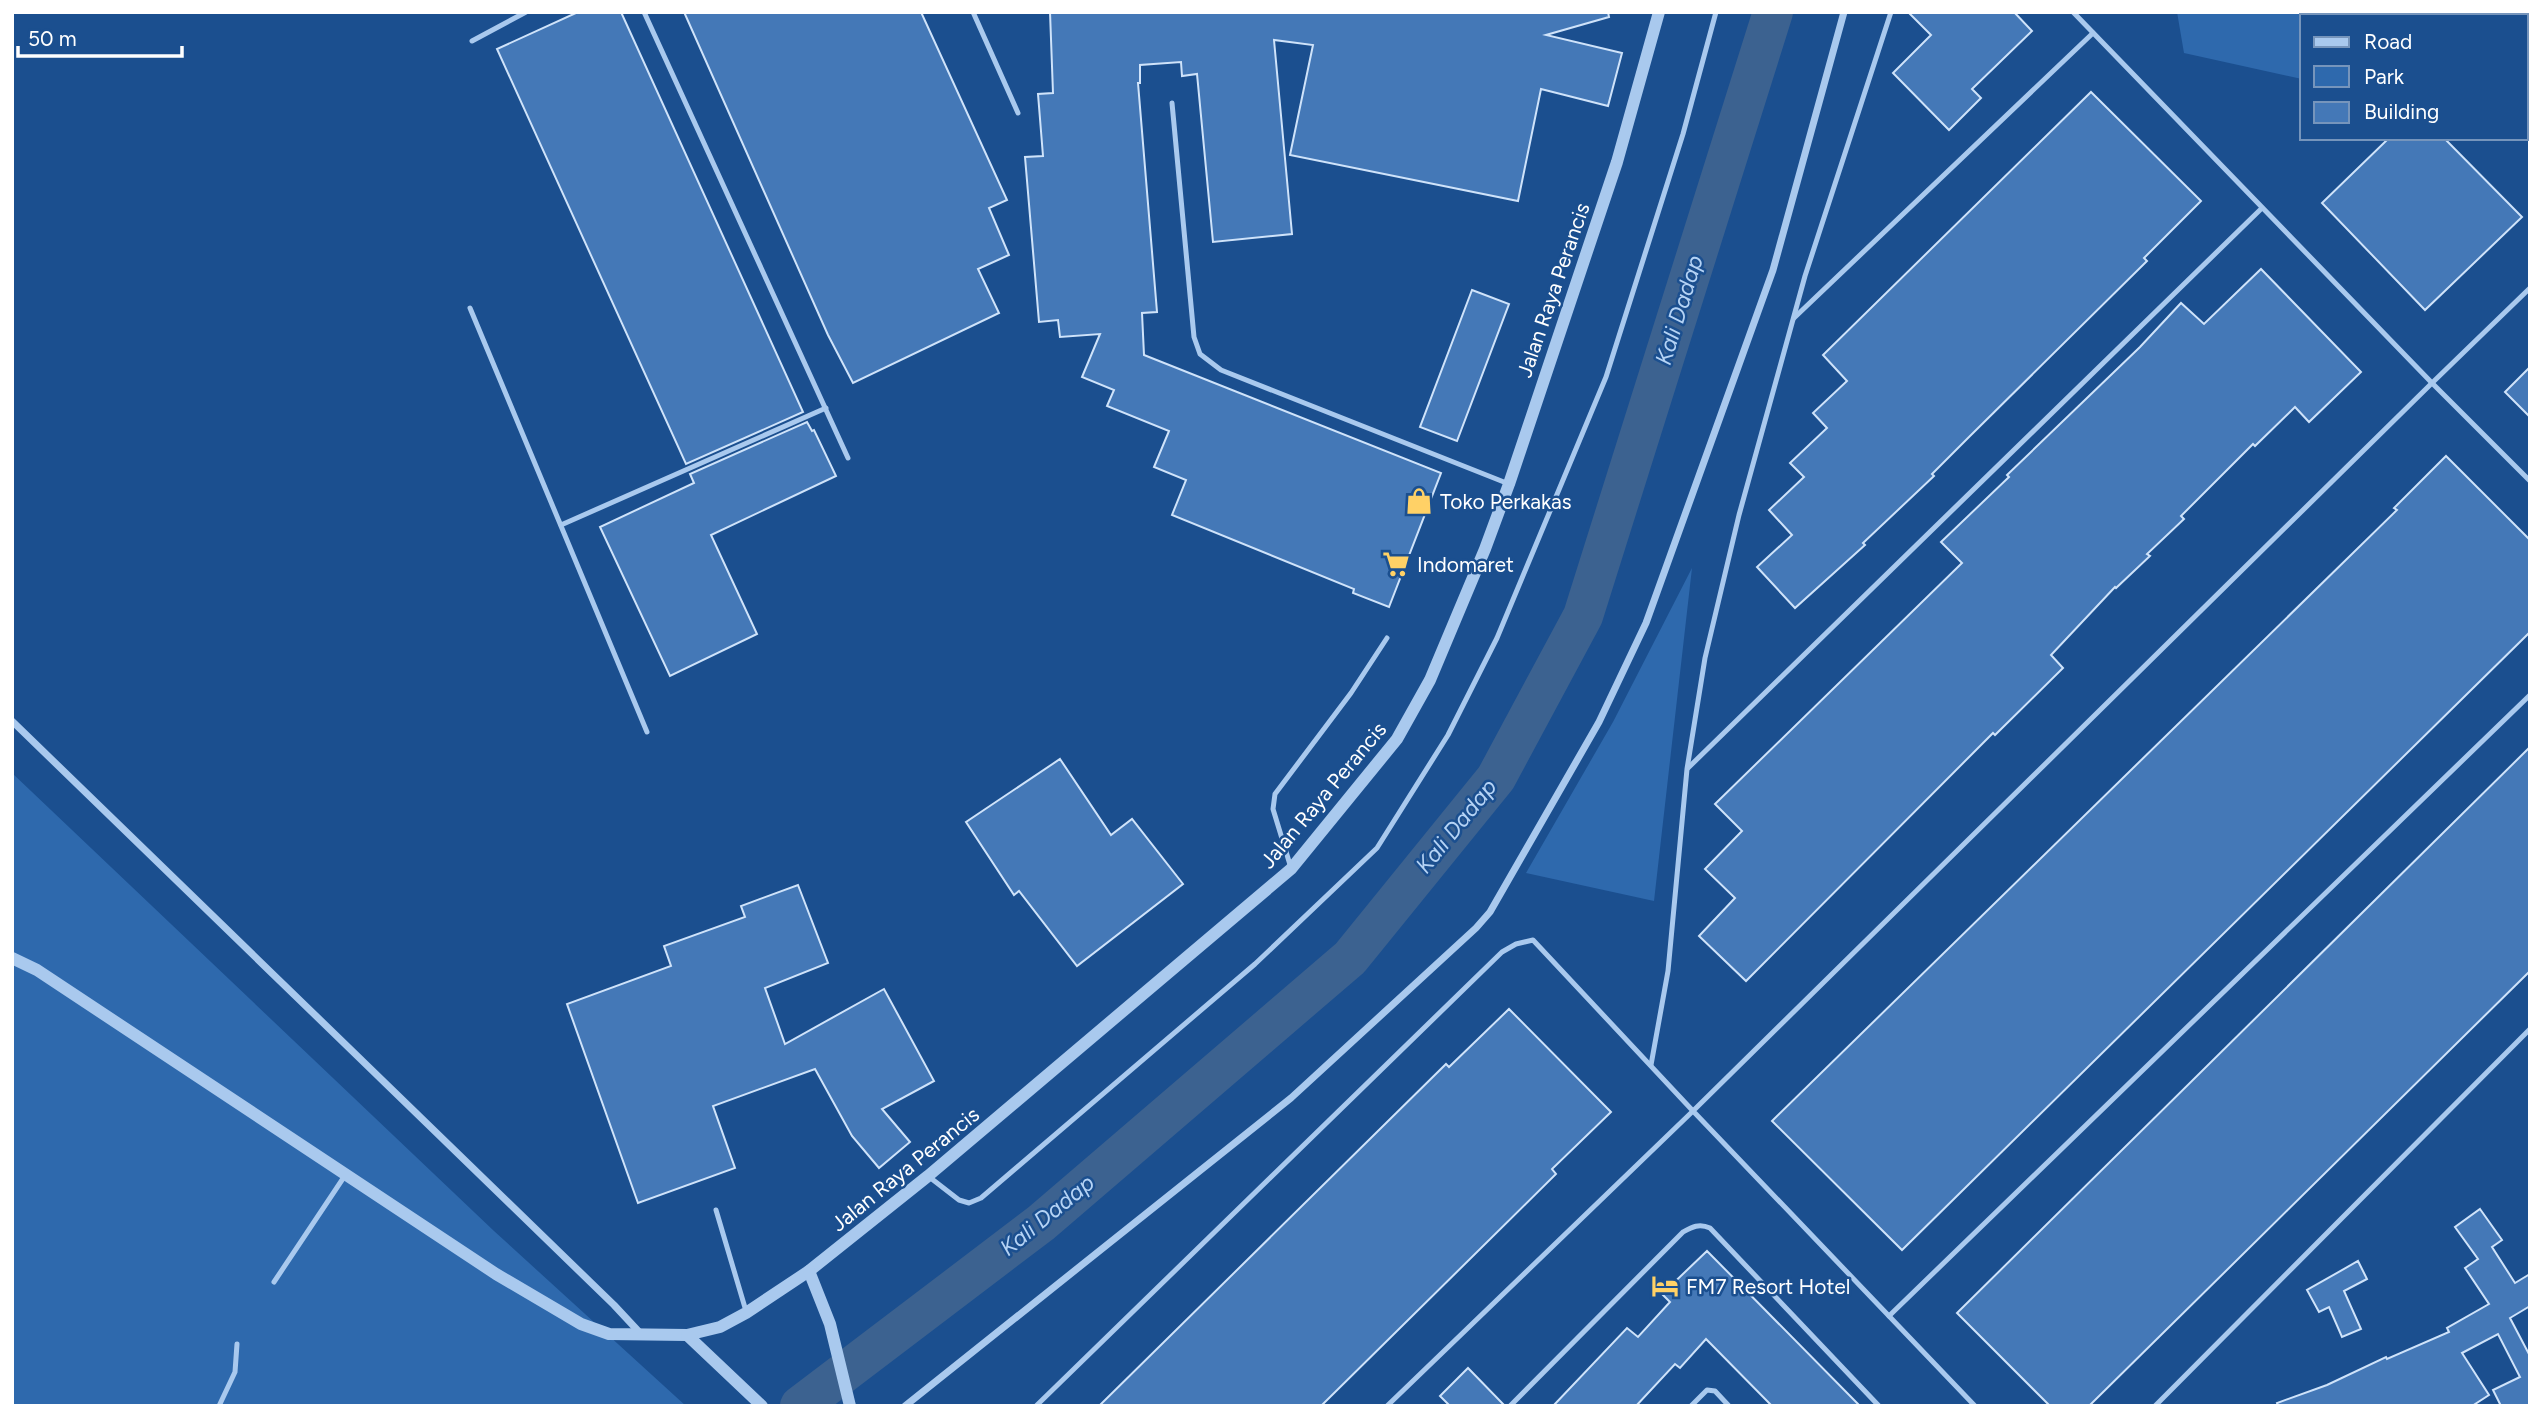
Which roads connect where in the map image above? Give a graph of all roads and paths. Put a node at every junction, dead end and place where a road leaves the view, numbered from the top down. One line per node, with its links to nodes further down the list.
1 (526, 12): 10 (lane)
2 (644, 12): 18 (lane)
3 (973, 12): 12 (lane)
4 (1659, 12): 21 (street, Jalan Raya Perancis)
5 (1716, 12): 34 (lane)
6 (1844, 12): 46 (street)
7 (1891, 12): 16 (lane)
8 (2073, 12): 9 (lane)
9 (2093, 33): 13 (lane); 16 (lane)
10 (471, 41)
11 (1172, 103): 21 (lane)
12 (1018, 113)
13 (2262, 208): 17 (lane); 27 (lane)
14 (2530, 288): 17 (lane)
15 (470, 308): 22 (lane)
16 (1794, 318): 27 (lane)
17 (2432, 383): 20 (lane); 32 (lane)
18 (826, 408): 19 (lane); 22 (lane)
19 (848, 458)
20 (2530, 481)
21 (1509, 484): 28 (street, Jalan Raya Perancis)
22 (561, 526): 26 (lane)
23 (1387, 638): 28 (lane)
24 (2530, 695): 39 (lane)
25 (12, 721): 41 (street)
26 (647, 732)
27 (1687, 769): 31 (lane)
28 (1292, 869): 34 (street, Jalan Raya Perancis)
29 (12, 958): 33 (street, Jalan Raya Perancis)
30 (2530, 1029): 54 (lane)
31 (1651, 1065): 32 (lane); 47 (lane)
32 (1693, 1111): 39 (lane); 48 (lane)
33 (346, 1174): 37 (lane); 41 (street, Jalan Raya Perancis)
34 (928, 1176): 36 (street, Jalan Raya Perancis)
35 (716, 1210): 38 (lane)
36 (809, 1270): 38 (street, Jalan Raya Perancis); 45 (street)
37 (275, 1282)
38 (746, 1313): 40 (street, Jalan Raya Perancis)
39 (1889, 1316): 53 (lane)
40 (687, 1335): 41 (street, Jalan Raya Perancis); 44 (street)
41 (642, 1336)
42 (237, 1344): 43 (lane)
43 (219, 1406)
44 (762, 1406)
45 (850, 1406)
46 (905, 1406)
47 (1036, 1406)
48 (1387, 1406)
49 (1510, 1406): 52 (lane)
50 (1692, 1406): 51 (lane)
51 (1729, 1406)
52 (1878, 1406)
53 (1975, 1406)
54 (2155, 1406)

